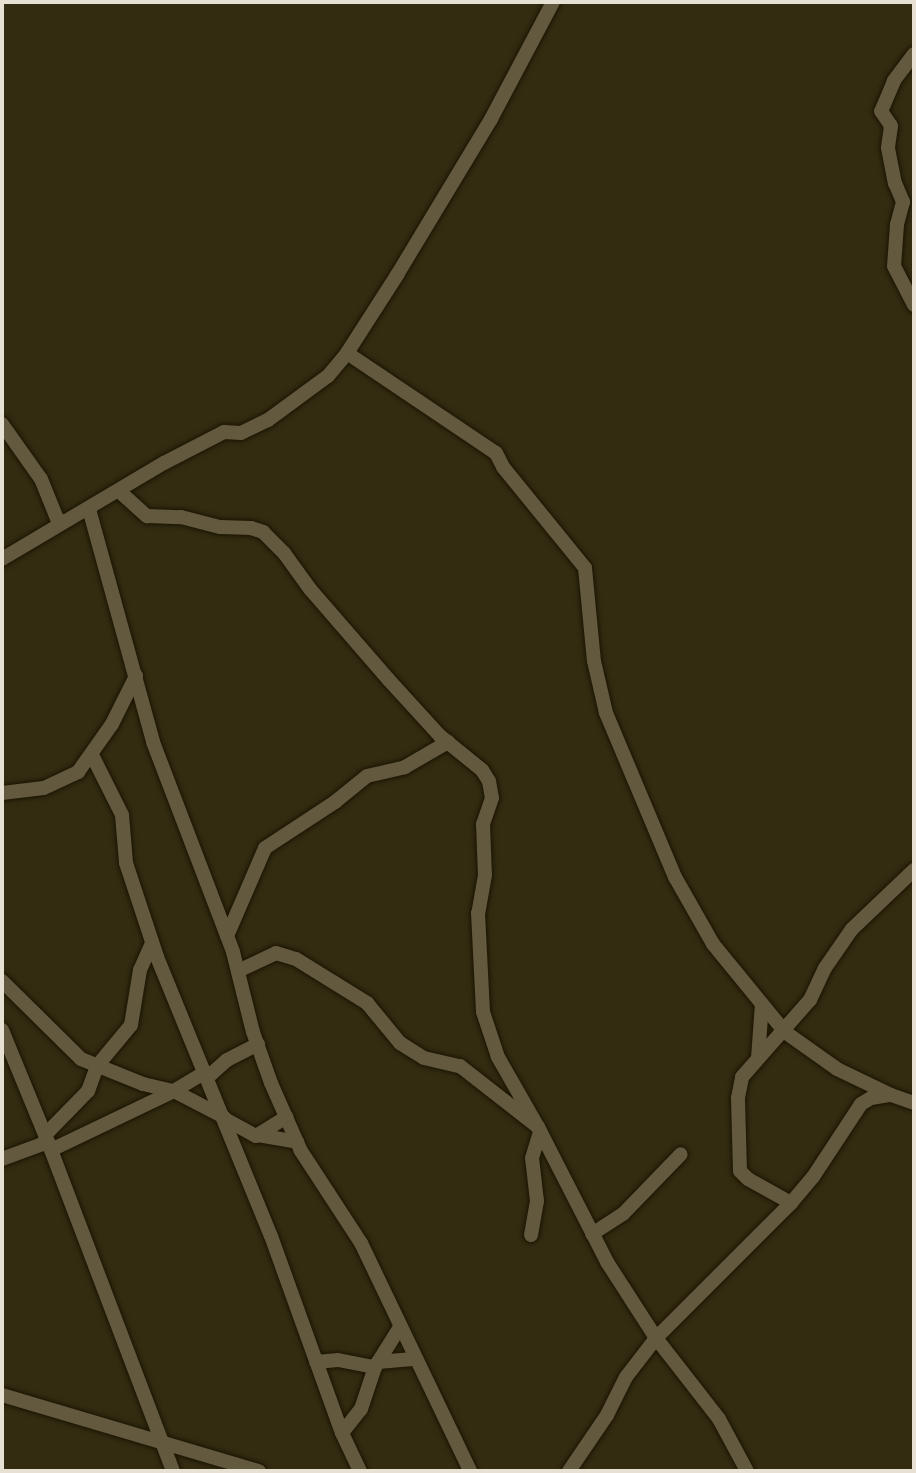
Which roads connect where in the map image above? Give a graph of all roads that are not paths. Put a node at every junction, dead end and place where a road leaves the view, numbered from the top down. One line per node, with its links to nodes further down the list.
1 (553, 2): 4 (street)
2 (914, 54): 3 (street)
3 (914, 305)
4 (347, 353): 6 (street); 19 (street)
5 (2, 424): 8 (street)
6 (119, 491): 7 (street); 11 (street)
7 (89, 509): 8 (street); 10 (street)
8 (63, 521): 9 (street)
9 (2, 559)
10 (136, 676): 12 (street); 15 (street)
11 (448, 742): 15 (street); 31 (street)
12 (92, 755): 13 (street); 16 (street)
13 (2, 793)
14 (914, 870): 21 (street)
15 (227, 936): 17 (street)
16 (152, 943): 24 (street); 25 (street)
17 (237, 971): 22 (street); 31 (street)
18 (2, 981): 24 (street)
19 (762, 1004): 21 (street); 23 (street)
20 (2, 1030): 33 (street)
21 (785, 1032): 23 (street); 27 (street)
22 (258, 1044): 25 (street); 29 (street)
23 (758, 1058): 37 (street)
24 (97, 1066): 26 (street); 33 (street)
25 (207, 1075): 26 (street); 30 (street)
26 (174, 1091): 30 (street); 33 (street)
27 (891, 1095): 28 (street); 37 (street)
28 (914, 1101)
29 (286, 1116): 32 (street); 34 (street)
30 (224, 1118): 32 (street); 43 (street)
31 (539, 1129): 38 (street); 39 (street)
32 (258, 1135): 34 (street)
33 (48, 1142): 36 (street); 47 (street)
34 (297, 1142): 40 (street)
35 (681, 1154): 38 (street)
36 (2, 1159)
37 (791, 1203): 41 (street)
38 (592, 1234): 41 (street)
39 (531, 1235)
40 (400, 1327): 42 (street); 44 (street)
41 (656, 1338): 52 (street); 53 (street)
42 (416, 1359): 44 (street); 51 (street)
43 (317, 1362): 44 (street); 46 (street)
44 (377, 1364): 46 (street)
45 (2, 1395): 47 (street)
46 (342, 1433): 50 (street)
47 (162, 1444): 48 (street); 49 (street)
48 (252, 1470)
49 (173, 1471)
50 (360, 1471)
51 (470, 1471)
52 (569, 1471)
53 (747, 1471)

